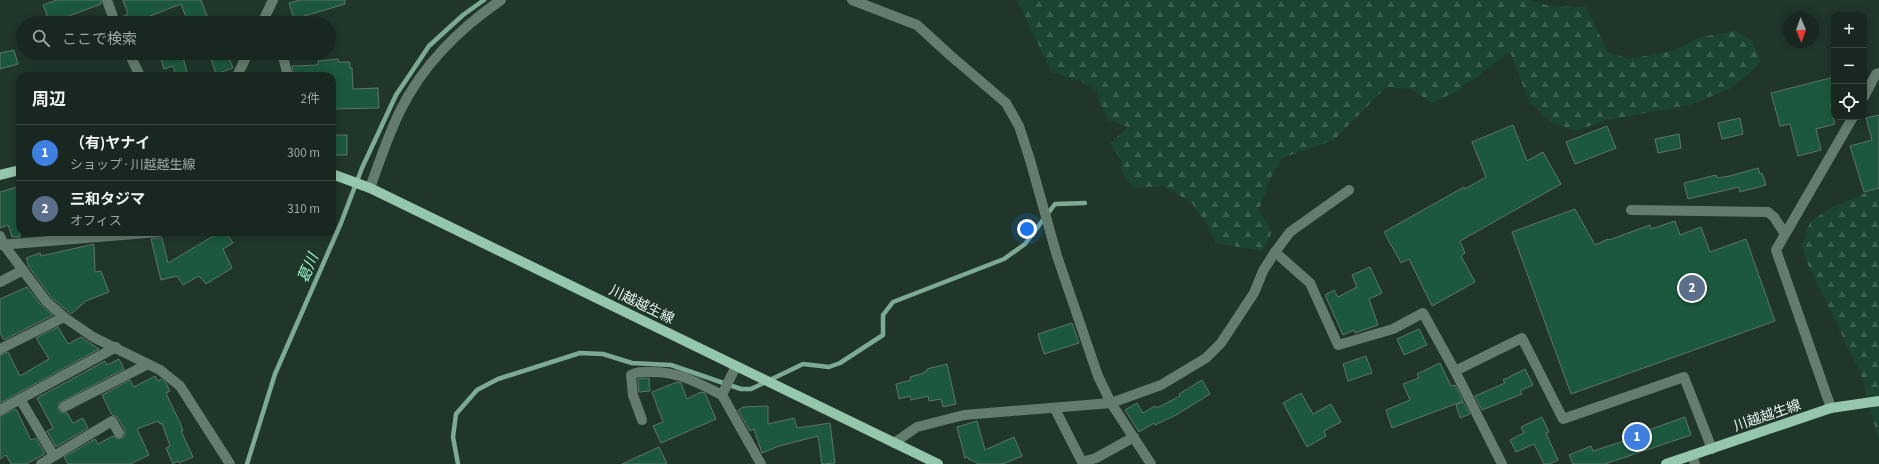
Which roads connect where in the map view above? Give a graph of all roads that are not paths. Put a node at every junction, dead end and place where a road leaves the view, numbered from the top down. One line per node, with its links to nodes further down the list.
1 (107, 0): 5 (street)
2 (502, 0): 20 (street)
3 (852, 0): 38 (street)
4 (269, 3): 6 (street); 7 (street)
5 (113, 16)
6 (264, 16)
7 (272, 16)
8 (132, 60): 11 (street)
9 (245, 60): 12 (street)
10 (284, 60): 13 (street)
11 (138, 72)
12 (239, 72)
13 (287, 72)
14 (1879, 73): 15 (street)
15 (1867, 92)
16 (1851, 120): 23 (street)
17 (16, 171): 18 (main road)
18 (0, 175)
19 (336, 176): 20 (main road, 川越越生線)
20 (368, 187): 33 (main road, 川越越生線)
21 (1349, 190): 26 (street)
22 (1631, 210): 23 (street)
23 (1785, 234): 40 (street)
24 (96, 236): 25 (street)
25 (1, 242): 27 (street)
26 (1275, 252): 34 (street); 38 (street)
27 (23, 270): 28 (street); 29 (street)
28 (0, 282)
29 (64, 317): 30 (street); 31 (street)
30 (116, 347): 32 (street); 36 (street)
31 (0, 349)
32 (148, 364): 39 (street); 51 (street)
33 (736, 366): 35 (street); 46 (main road, 川越越生線)
34 (1455, 372): 47 (street); 55 (street)
35 (722, 395): 43 (street); 52 (street)
36 (20, 399): 42 (street); 48 (street)
37 (1879, 401): 40 (main road, 川越越生線)
38 (1111, 403): 41 (street); 45 (street)
39 (64, 407)
40 (1831, 408): 47 (main road, 川越越生線)
41 (1055, 409): 45 (street); 46 (street)
42 (0, 410)
43 (642, 420)
44 (119, 433): 48 (street)
45 (1134, 437): 54 (street)
46 (894, 443): 53 (main road, 川越越生線)
47 (1712, 449): 49 (main road, 川越越生線)
48 (54, 456): 50 (street)
49 (1694, 460): 56 (main road, 川越越生線)
50 (41, 464)
51 (230, 464)
52 (761, 464)
53 (938, 464)
54 (1151, 464)
55 (1502, 464)
56 (1666, 464)

